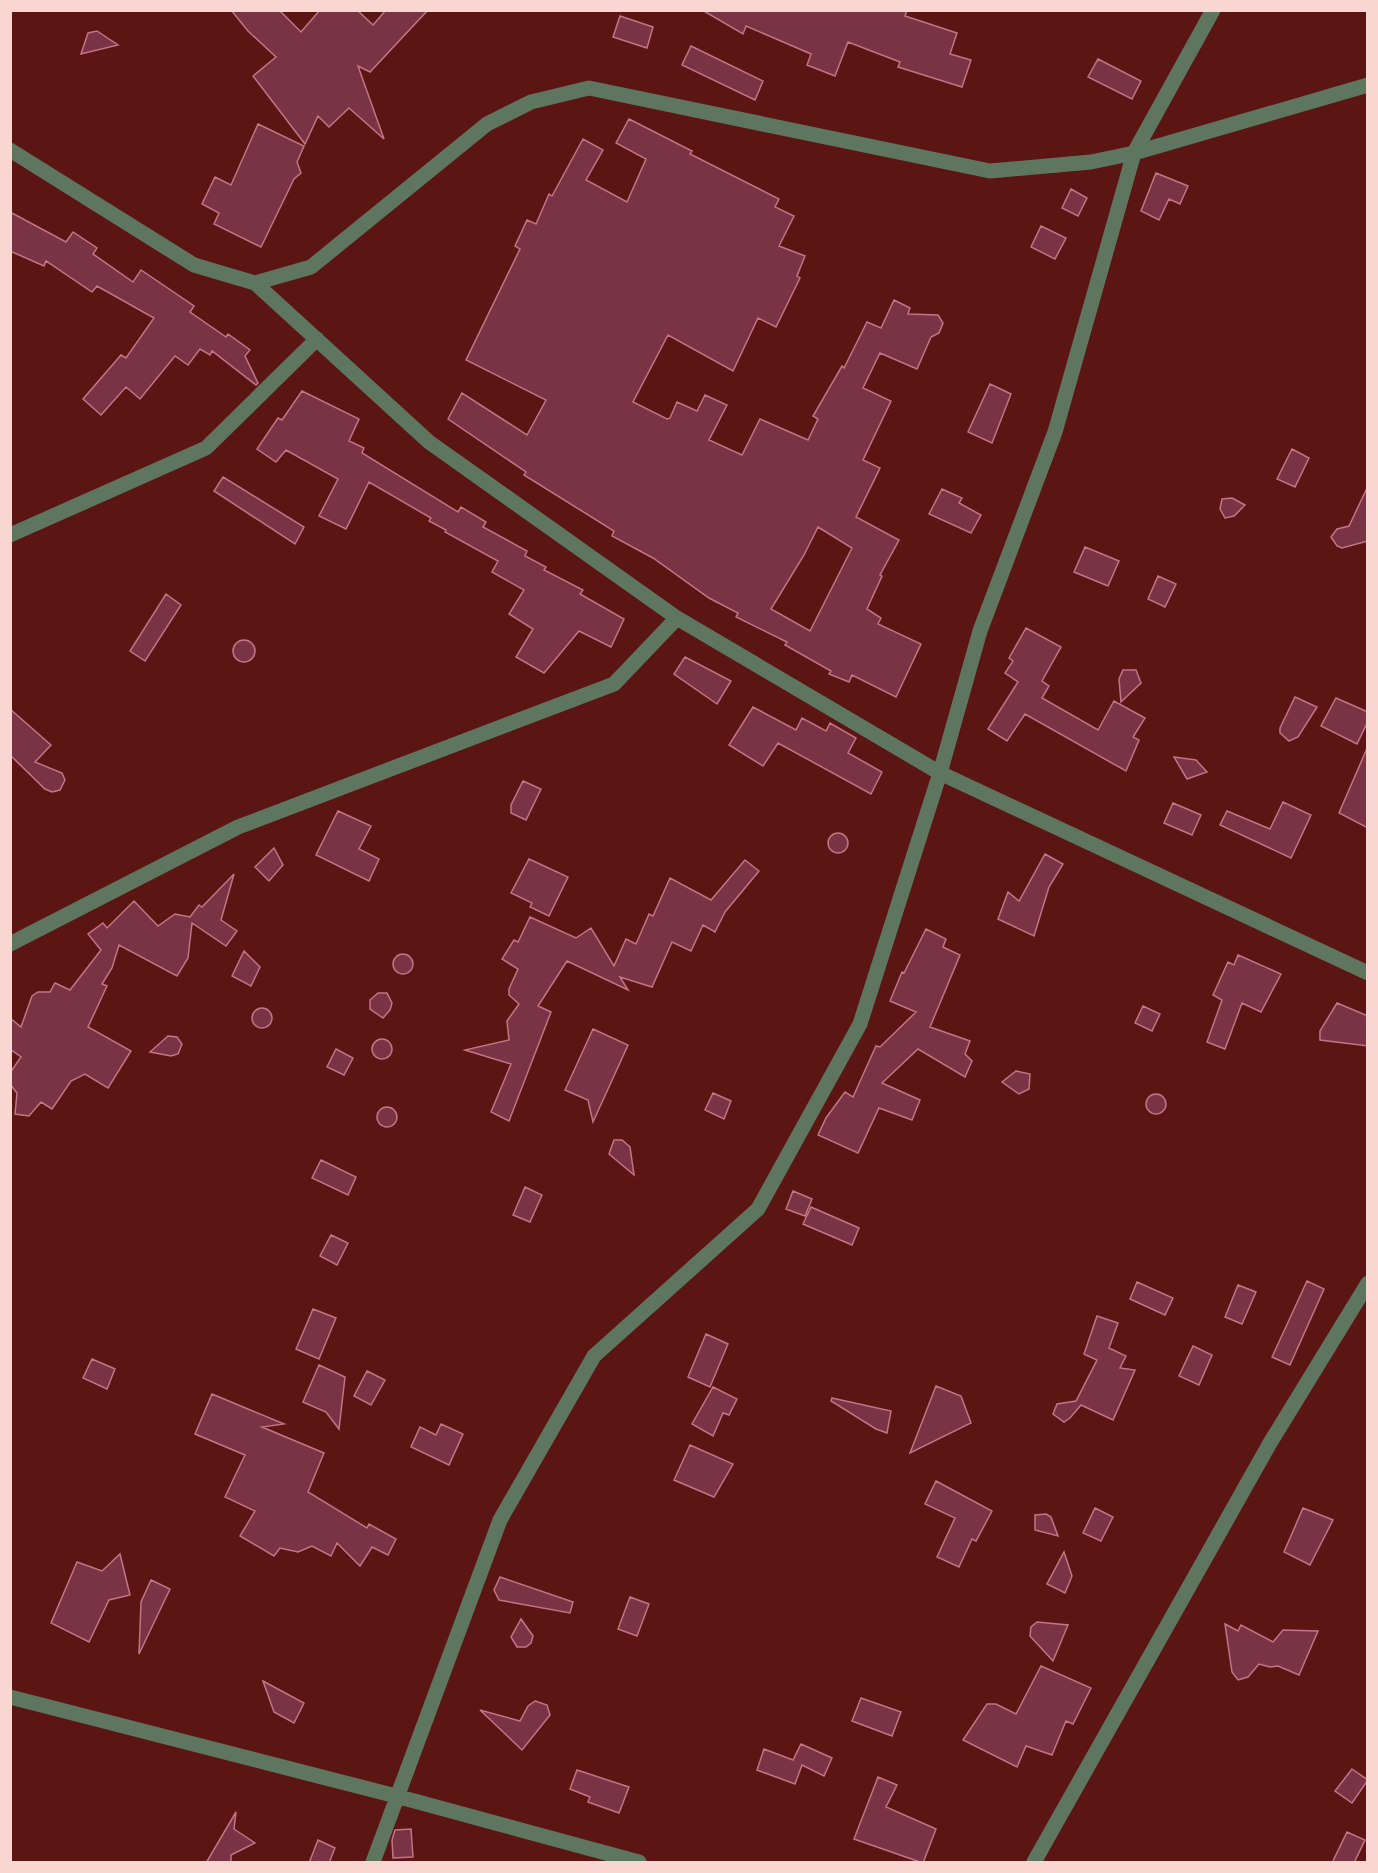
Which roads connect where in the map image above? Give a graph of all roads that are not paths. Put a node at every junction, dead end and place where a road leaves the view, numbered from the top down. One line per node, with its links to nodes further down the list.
1 (1213, 10): 4 (street)
2 (1368, 85): 4 (street)
3 (11, 151): 5 (street)
4 (1134, 153): 5 (street); 9 (street)
5 (255, 283): 6 (street)
6 (317, 339): 7 (street); 8 (street)
7 (10, 535)
8 (677, 618): 9 (street); 10 (street)
9 (940, 773): 11 (street); 14 (street)
10 (10, 944)
11 (1368, 973)
12 (1368, 1283): 17 (street)
13 (10, 1697): 14 (street)
14 (396, 1796): 15 (street); 16 (street)
15 (373, 1863)
16 (639, 1863)
17 (1034, 1863)

